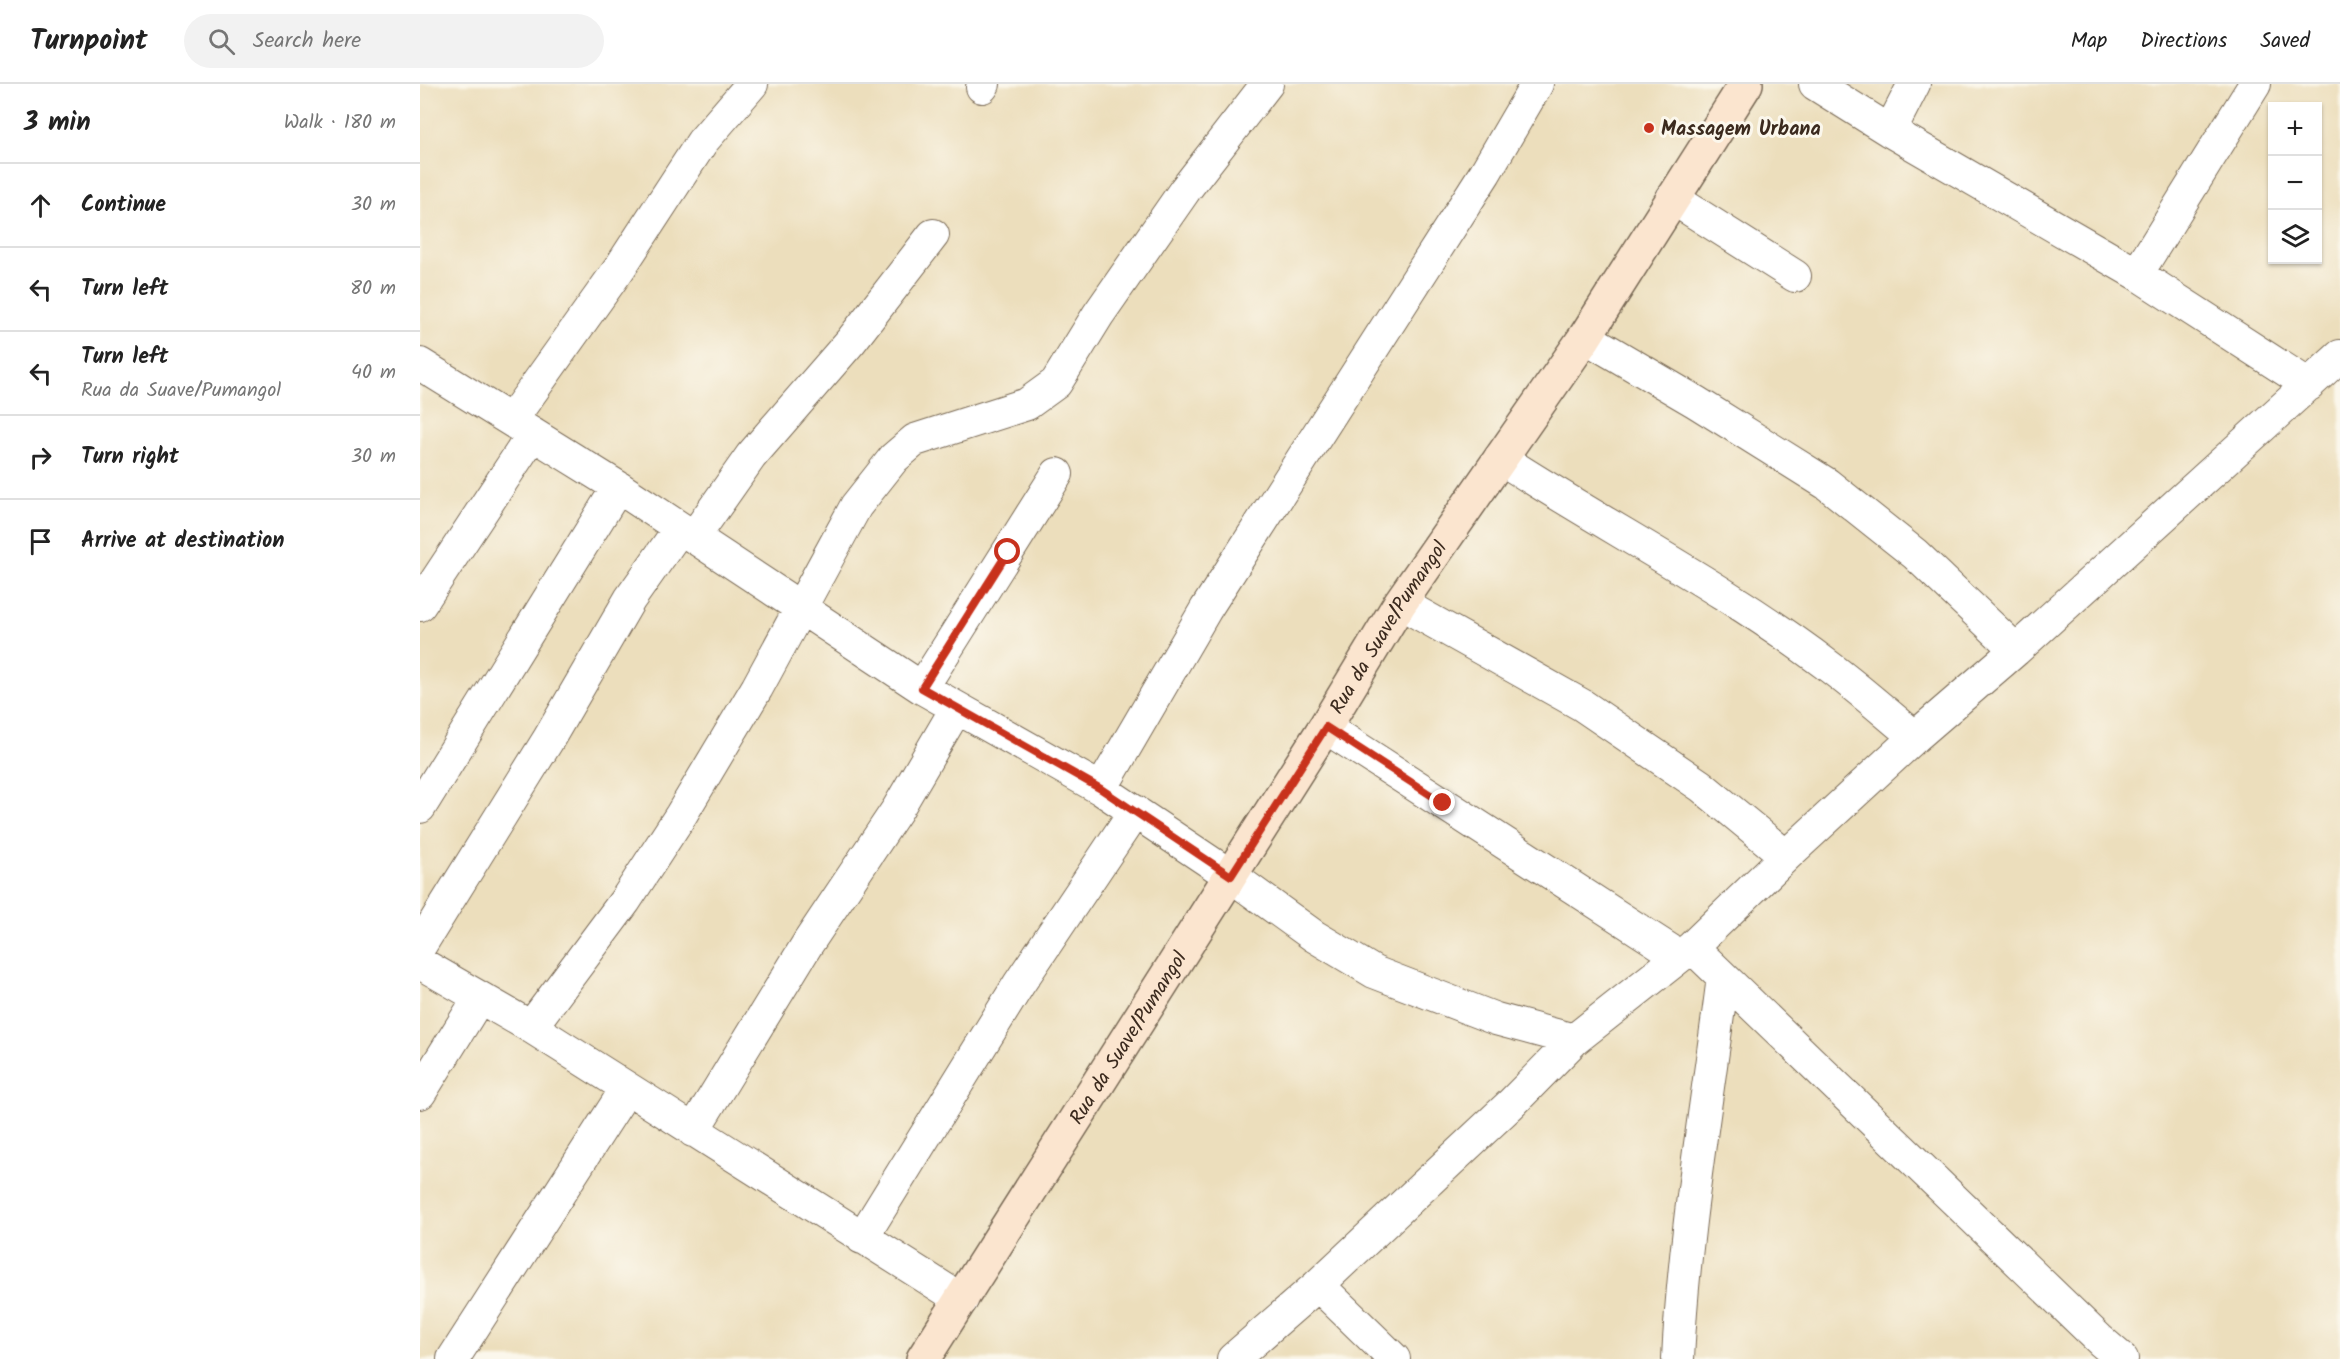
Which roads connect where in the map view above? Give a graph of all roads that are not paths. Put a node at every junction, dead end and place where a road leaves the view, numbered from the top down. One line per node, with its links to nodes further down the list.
1 (752, 84): 17 (street)
2 (1267, 84): 24 (street)
3 (1538, 84): 30 (street)
4 (1746, 84): 9 (street, Rua da Suave/Pumangol)
5 (1815, 84): 8 (street)
6 (1914, 84): 8 (street)
7 (2255, 84): 11 (street)
8 (1890, 131): 11 (street)
9 (1672, 198): 12 (street); 13 (street, Rua da Suave/Pumangol)
10 (933, 235): 21 (street)
11 (2137, 274): 16 (street)
12 (1795, 276)
13 (1585, 337): 18 (street, Rua da Suave/Pumangol); 25 (street)
14 (2340, 356): 16 (street)
15 (420, 364): 17 (street)
16 (2309, 385): 25 (street)
17 (523, 427): 20 (street); 23 (street)
18 (1500, 458): 22 (street, Rua da Suave/Pumangol); 29 (street)
19 (1057, 474): 26 (street)
20 (618, 487): 21 (street); 31 (street)
21 (687, 533): 24 (street); 35 (street)
22 (1400, 603): 28 (street, Rua da Suave/Pumangol); 33 (street)
23 (420, 605)
24 (799, 608): 26 (street); 40 (street)
25 (2016, 650): 29 (street)
26 (922, 688): 27 (street)
27 (956, 709): 30 (street); 44 (street)
28 (1326, 727): 34 (street, Rua da Suave/Pumangol); 36 (street)
29 (1915, 737): 33 (street)
30 (1101, 789): 32 (street)
31 (420, 807)
32 (1135, 812): 34 (street); 45 (street)
33 (1786, 856): 36 (street)
34 (1231, 876): 41 (street); 47 (street, Rua da Suave/Pumangol)
35 (420, 946)
36 (1686, 952): 38 (street); 41 (street)
37 (420, 963): 39 (street)
38 (1723, 977): 48 (street); 53 (street)
39 (479, 998): 40 (street); 43 (street)
40 (531, 1027): 42 (street)
41 (1574, 1040): 46 (street)
42 (627, 1088): 44 (street); 49 (street)
43 (420, 1093)
44 (693, 1131): 45 (street)
45 (862, 1238): 47 (street)
46 (1318, 1285): 51 (street); 52 (street)
47 (962, 1300): 50 (street, Rua da Suave/Pumangol)
48 (2103, 1353)
49 (453, 1359)
50 (923, 1359)
51 (1233, 1359)
52 (1394, 1359)
53 (1678, 1359)

